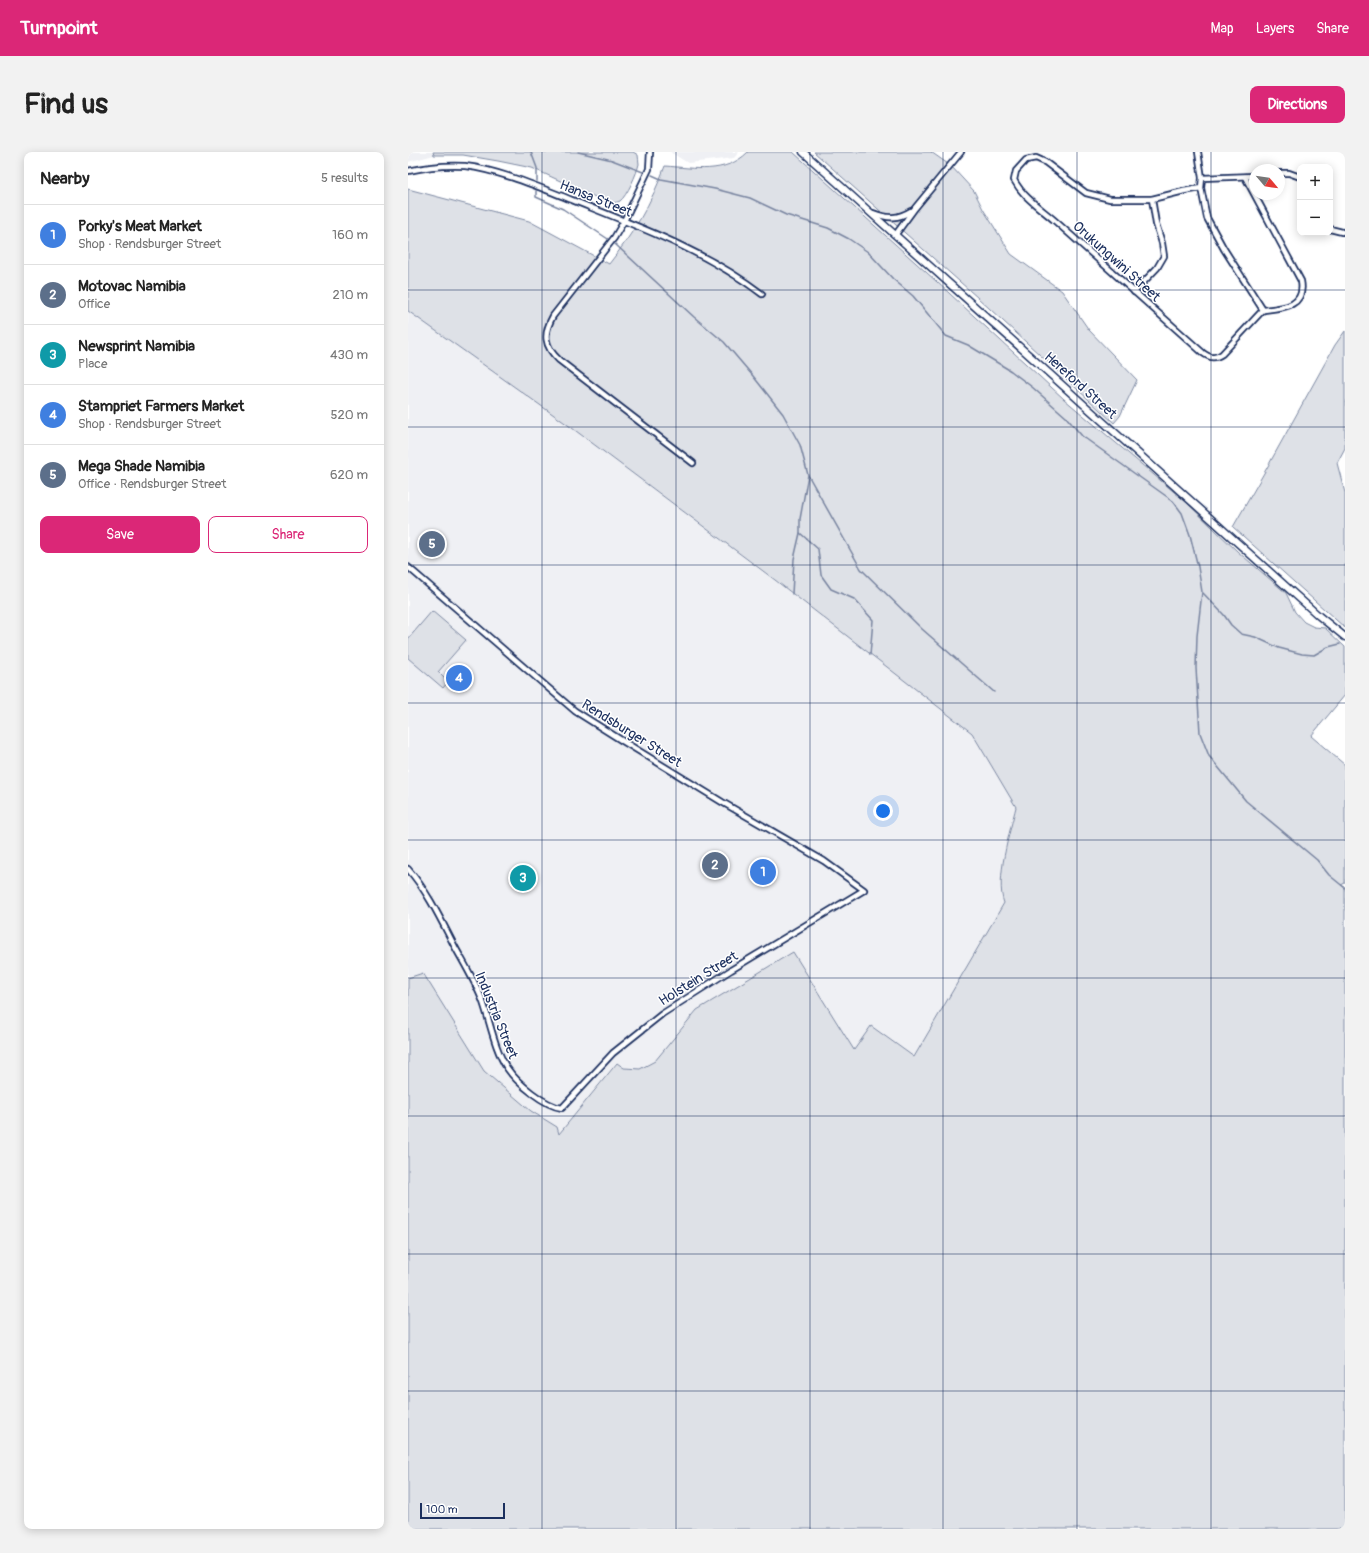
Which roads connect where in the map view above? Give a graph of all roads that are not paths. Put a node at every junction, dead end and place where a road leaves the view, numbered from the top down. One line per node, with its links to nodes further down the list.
1 (650, 152): 15 (street)
2 (803, 152): 14 (main road, Hereford Street)
3 (961, 152): 13 (street)
4 (1198, 152): 10 (street)
5 (408, 171): 15 (street, Hansa Street)
6 (1285, 173): 7 (street)
7 (1297, 176)
8 (1245, 177): 9 (street); 10 (street); 21 (street)
9 (1249, 177)
10 (1202, 178): 11 (street)
11 (1201, 188): 12 (street, Orukungwini Street); 21 (street)
12 (1152, 199): 19 (street); 19 (street, Orukungwini Street)
13 (915, 208): 14 (street); 18 (street)
14 (870, 212): 18 (main road, Hereford Street)
15 (624, 221): 20 (street, Hansa Street); 22 (street)
16 (1333, 230): 17 (street)
17 (1342, 232)
18 (896, 234): 24 (main road, Hereford Street)
19 (1134, 292): 21 (street, Orukungwini Street)
20 (762, 294)
21 (1263, 310)
22 (693, 463)
23 (408, 567): 26 (street, Rendsburger Street)
24 (1344, 638)
25 (408, 869): 27 (street, Industria Street)
26 (864, 890): 27 (street, Holstein Street)
27 (562, 1108)

